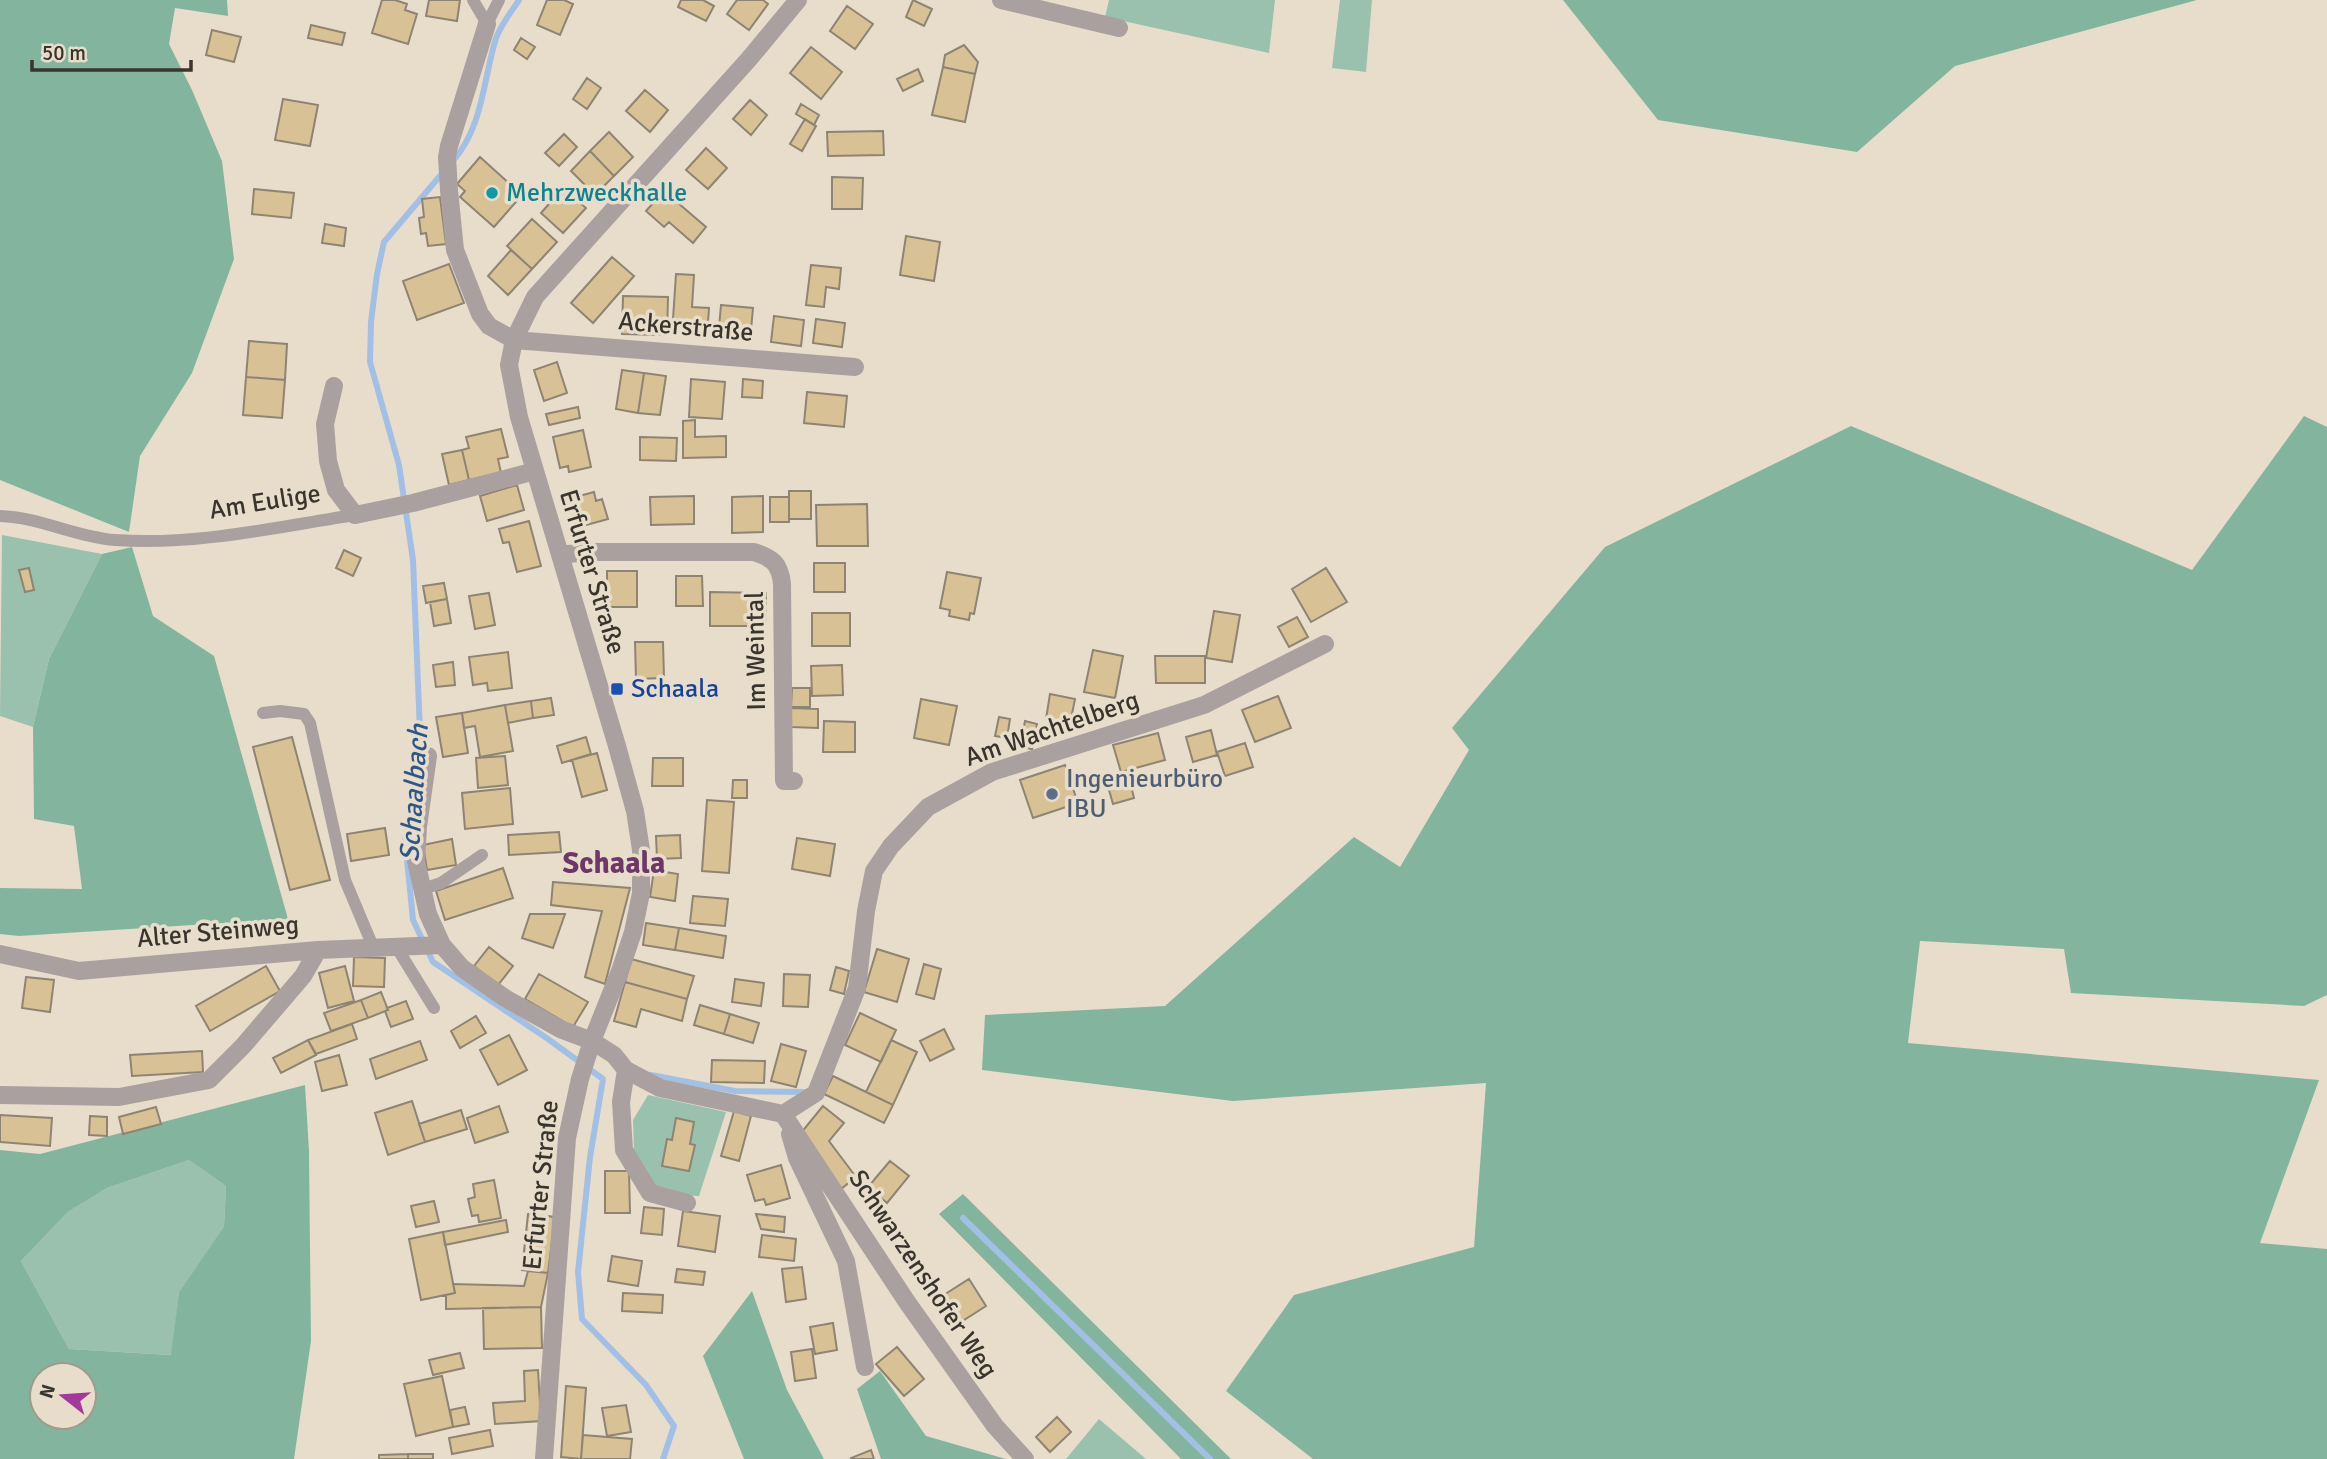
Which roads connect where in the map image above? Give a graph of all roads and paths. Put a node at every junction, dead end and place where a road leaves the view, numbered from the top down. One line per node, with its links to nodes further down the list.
1 (473, 0): 5 (lane)
2 (499, 0): 5 (lane)
3 (798, 0): 7 (street, Erfurter Straße)
4 (1001, 0): 6 (street)
5 (487, 24): 7 (street)
6 (1119, 29)
7 (514, 340): 8 (street, Ackerstraße); 10 (street, Erfurter Straße)
8 (855, 367)
9 (334, 386): 11 (street)
10 (535, 471): 11 (street, Am Eulige); 13 (street, Erfurter Straße)
11 (355, 515): 12 (lane, Am Eulige)
12 (0, 516)
13 (560, 555): 17 (street, Im Weintal); 26 (street, Erfurter Straße)
14 (1325, 644): 29 (street, Am Wachtelberg)
15 (263, 713): 22 (lane)
16 (429, 757): 19 (street)
17 (794, 781)
18 (482, 855): 19 (lane)
19 (423, 889): 20 (street)
20 (438, 945): 21 (street, Alter Steinweg); 26 (street)
21 (401, 948): 22 (street, Alter Steinweg); 25 (lane)
22 (374, 949): 23 (street, Alter Steinweg)
23 (318, 950): 24 (street, Alter Steinweg); 28 (street)
24 (0, 954)
25 (434, 1008)
26 (589, 1049): 27 (street); 32 (street, Erfurter Straße)
27 (626, 1070): 29 (street); 30 (street)
28 (0, 1095)
29 (783, 1114): 31 (street); 33 (street, Schwarzenshofer Weg)
30 (687, 1203)
31 (865, 1367)
32 (544, 1459)
33 (1025, 1459)

